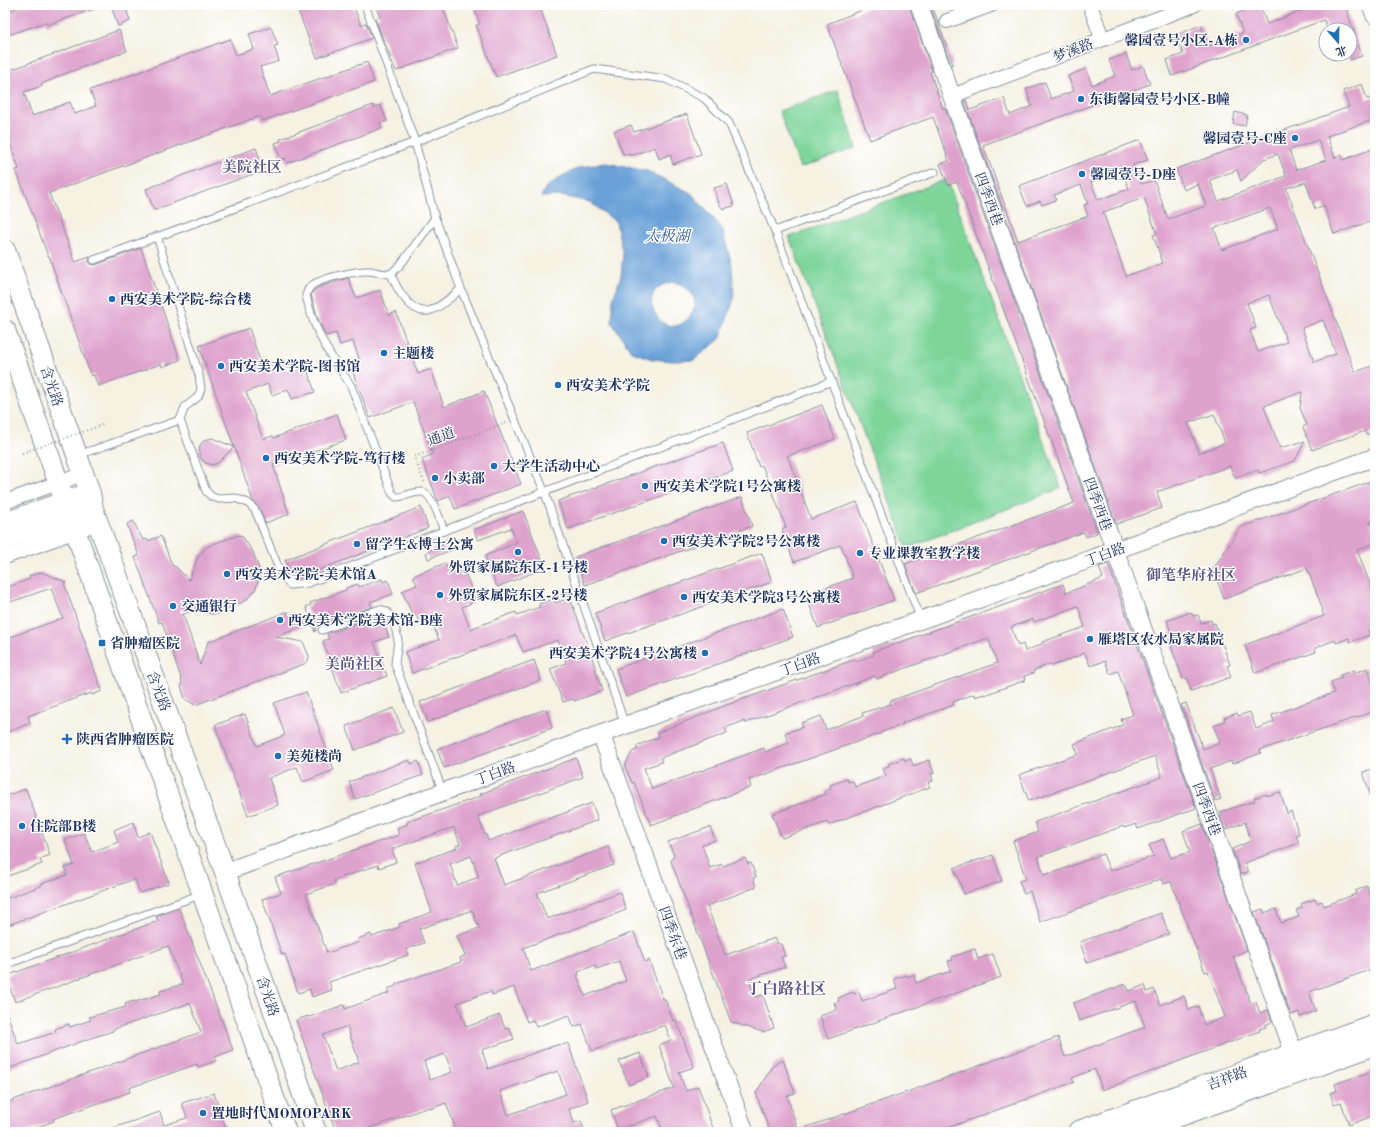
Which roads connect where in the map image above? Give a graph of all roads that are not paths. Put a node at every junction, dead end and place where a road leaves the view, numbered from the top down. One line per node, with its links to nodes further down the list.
1 (365, 5): 11 (lane)
2 (918, 5): 10 (street, 四季西巷)
3 (991, 5): 8 (street)
4 (1090, 5): 9 (street)
5 (1194, 5): 9 (street, 梦溪路)
6 (1371, 5): 7 (street)
7 (1375, 16)
8 (947, 21)
9 (1102, 38): 10 (street, 梦溪路)
10 (952, 96): 33 (street, 四季西巷)
11 (414, 142): 13 (lane); 14 (lane); 15 (lane)
12 (936, 172): 14 (lane)
13 (435, 218): 18 (lane); 19 (lane)
14 (775, 231): 21 (lane)
15 (157, 236): 17 (lane); 22 (lane)
16 (5, 250): 23 (main road, 含光路)
17 (94, 260)
18 (391, 274): 19 (lane); 31 (lane)
19 (461, 289): 26 (lane)
20 (5, 330): 28 (main road, 含光路)
21 (832, 381): 26 (lane); 35 (lane)
22 (180, 420): 23 (lane); 31 (lane)
23 (77, 455): 25 (main road, 含光路)
24 (1375, 457): 33 (street, 丁白路)
25 (83, 474): 28 (street); 29 (main road, 含光路)
26 (545, 493): 31 (lane); 37 (lane)
27 (5, 502): 28 (street)
28 (68, 508): 29 (main road); 29 (street); 30 (main road); 32 (main road); 34 (street); 41 (main road, 含光路)
29 (93, 508): 40 (main road, 含光路)
30 (5, 523)
31 (444, 531)
32 (5, 539)
33 (1115, 550): 35 (street, 丁白路); 45 (street, 四季西巷)
34 (5, 557)
35 (921, 620): 37 (street, 丁白路)
36 (322, 630): 39 (lane)
37 (625, 726): 38 (street, 丁白路)
38 (601, 734): 39 (street, 丁白路); 48 (street, 四季东巷)
39 (443, 792): 40 (street, 丁白路)
40 (225, 872): 47 (main road, 含光路)
41 (202, 894): 42 (lane); 46 (main road, 含光路)
42 (7, 964)
43 (1375, 1025): 45 (main road, 吉祥路)
44 (1375, 1044): 45 (main road, 吉祥路)
45 (1297, 1062): 49 (main road, 吉祥路); 50 (main road, 吉祥路)
46 (286, 1132)
47 (316, 1132)
48 (745, 1132)
49 (1079, 1132)
50 (1133, 1132)

